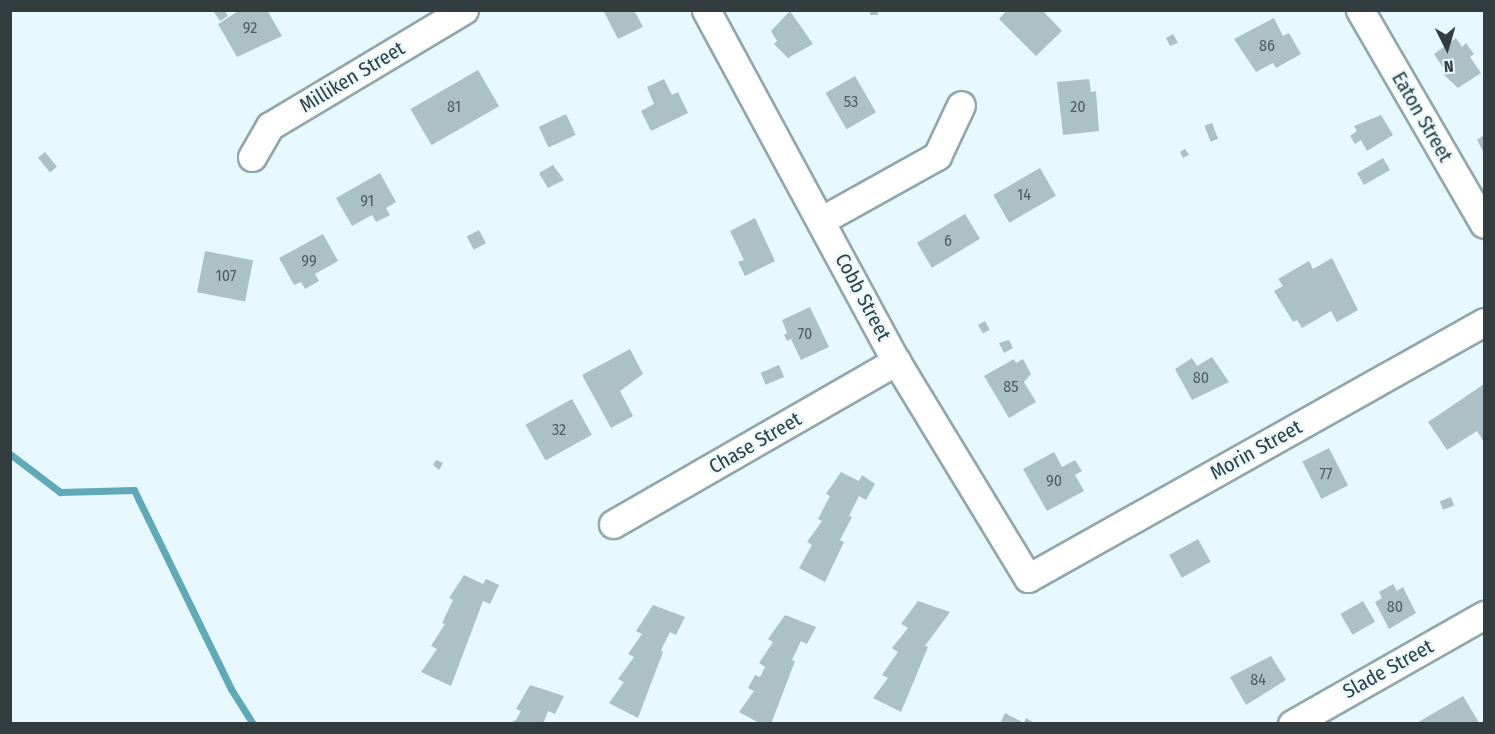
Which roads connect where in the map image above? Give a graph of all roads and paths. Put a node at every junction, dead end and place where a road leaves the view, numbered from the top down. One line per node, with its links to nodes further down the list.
1 (464, 10): 5 (street, Milliken Street)
2 (706, 10): 6 (street, Cobb Street)
3 (1360, 10): 7 (street, Eaton Street)
4 (961, 105): 6 (street)
5 (252, 157)
6 (822, 220): 9 (street, Cobb Street)
7 (1485, 224)
8 (1485, 322): 11 (street, Morin Street)
9 (896, 361): 10 (street, Chase Street); 11 (street, Cobb Street)
10 (613, 524)
11 (1028, 578)
12 (1485, 615): 13 (street, Slade Street)
13 (1292, 723)

